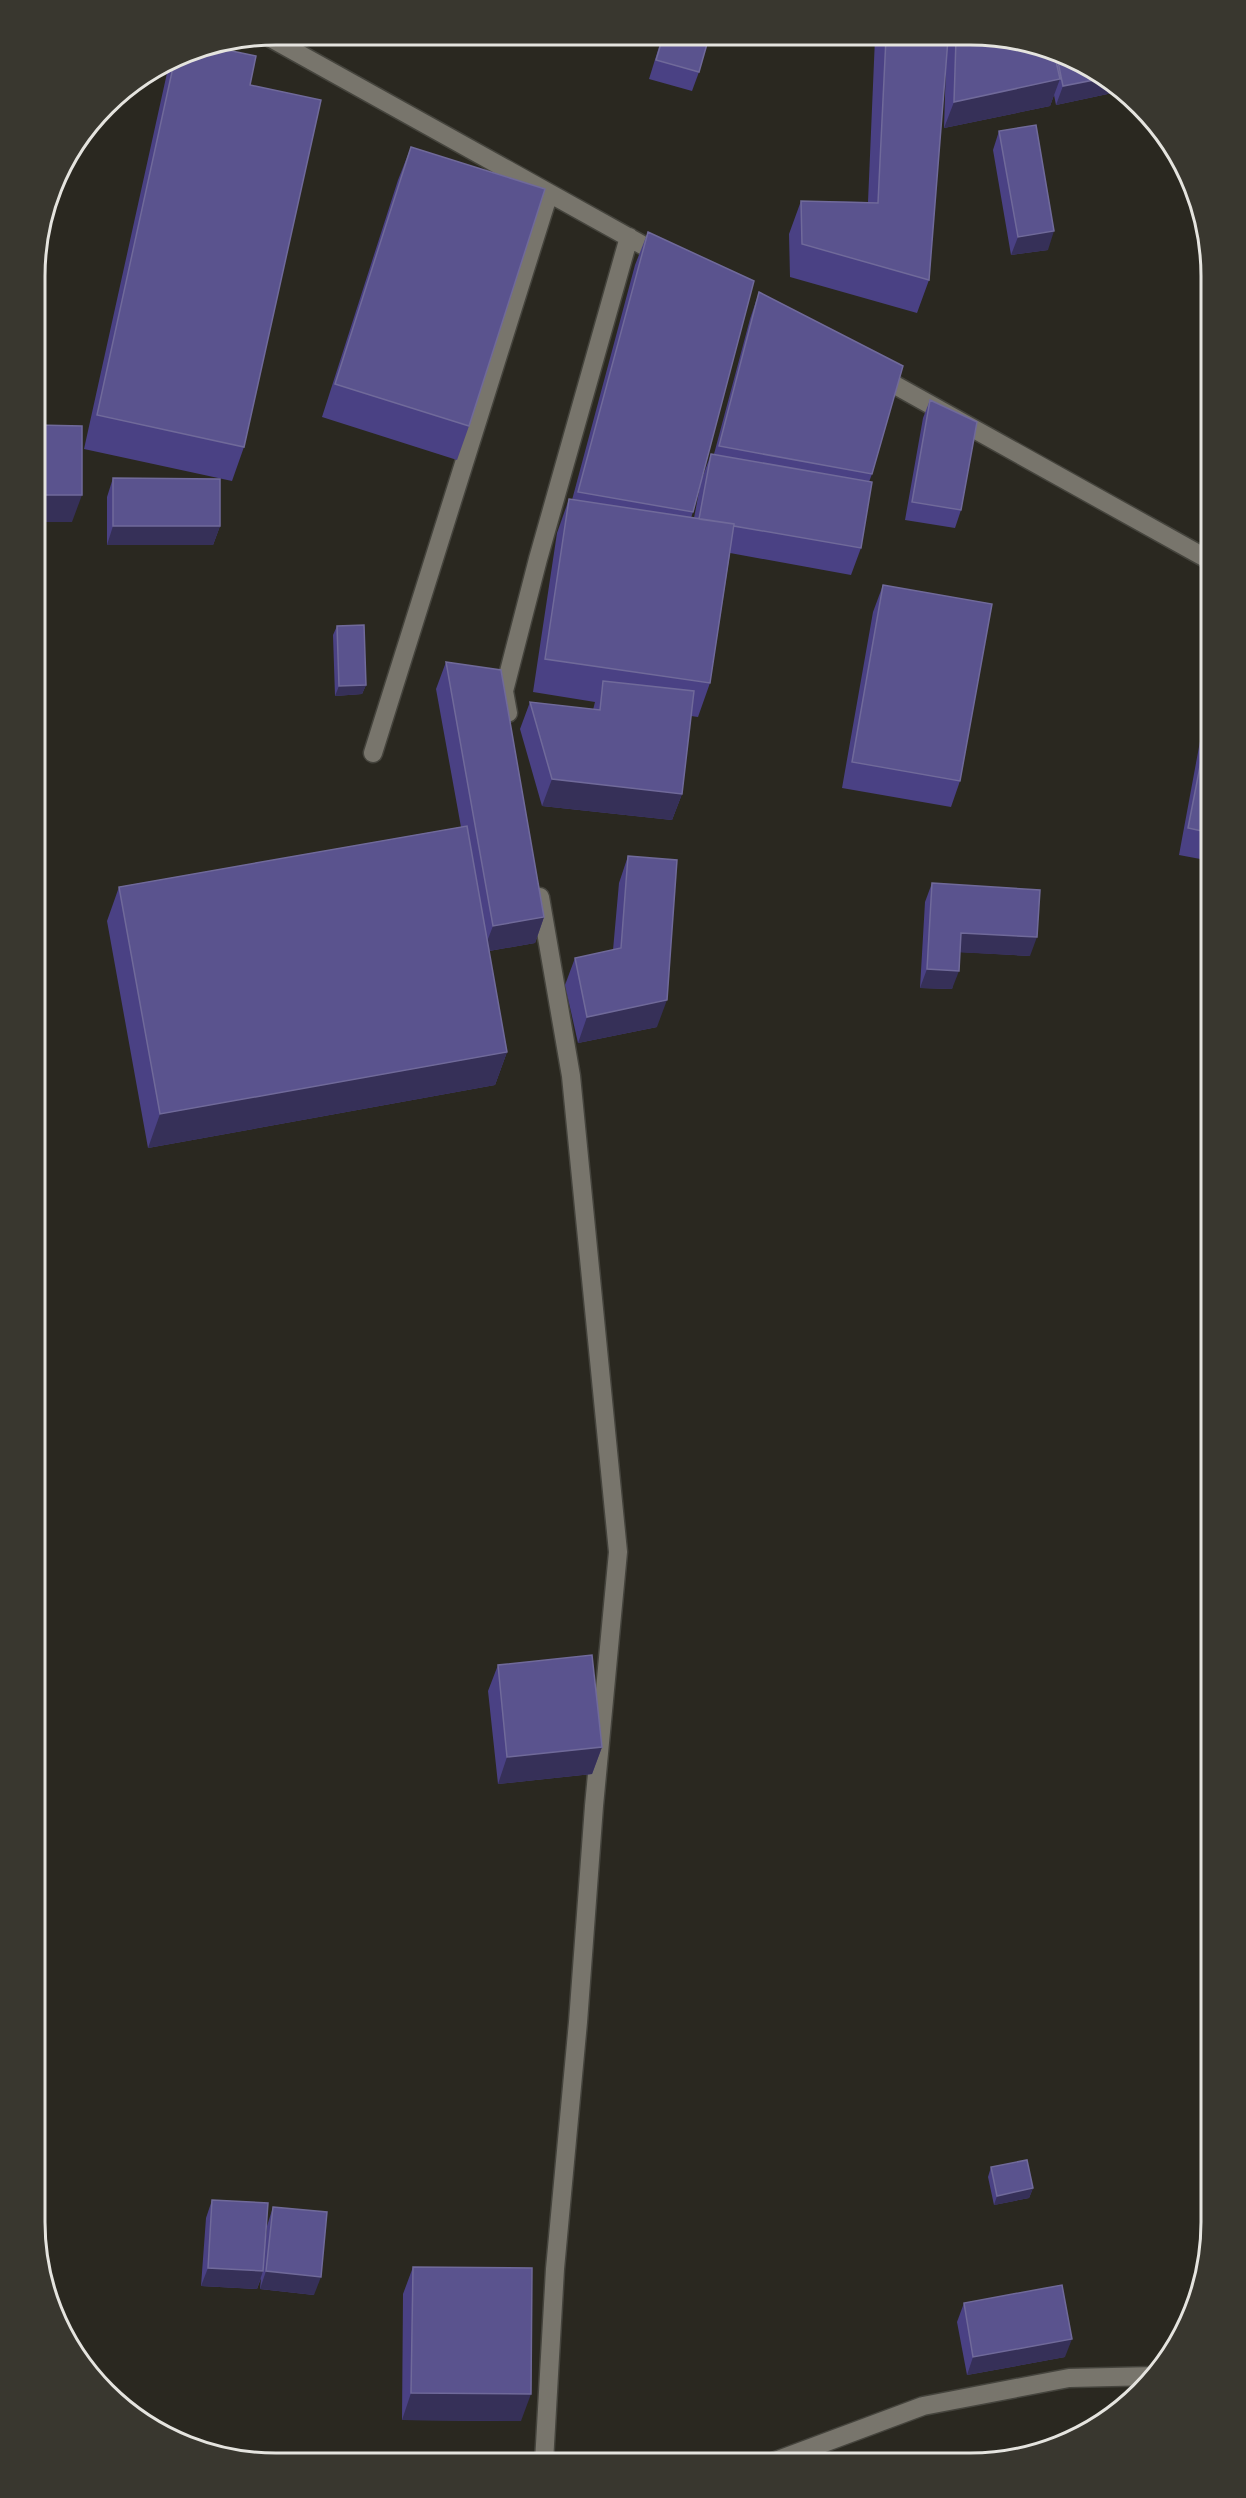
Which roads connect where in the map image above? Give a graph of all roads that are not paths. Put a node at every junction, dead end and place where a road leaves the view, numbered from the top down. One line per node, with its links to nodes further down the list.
1 (283, 45): 2 (street)
2 (549, 193): 3 (street); 8 (street)
3 (629, 237): 4 (street); 7 (street)
4 (681, 266)
5 (858, 364): 6 (street)
6 (1201, 555)
7 (510, 726)
8 (373, 753)
9 (536, 878): 11 (street)
10 (1142, 2376): 12 (street)
11 (545, 2453)
12 (797, 2453)

